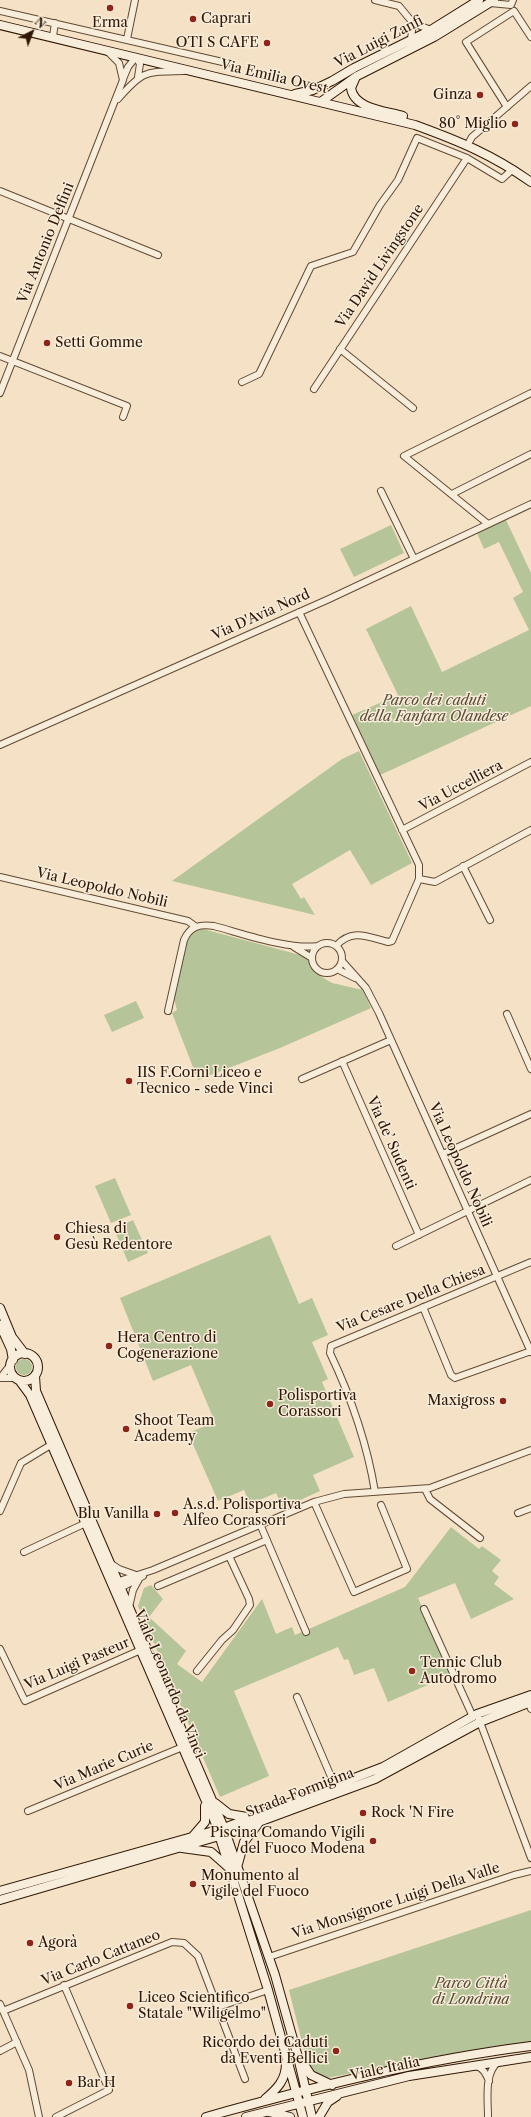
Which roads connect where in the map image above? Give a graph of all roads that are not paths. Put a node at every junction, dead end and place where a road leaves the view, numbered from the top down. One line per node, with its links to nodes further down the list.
1 (136, 0): 14 (street)
2 (375, 0): 8 (street)
3 (479, 0): 10 (street, Via Luigi Zanfi)
4 (492, 1): 5 (street); 19 (street, Via Luigi Zanfi)
5 (513, 5): 12 (street); 27 (street)
6 (0, 11): 7 (street, Via Emilia Ovest)
7 (55, 23): 11 (street); 14 (street, Via Emilia Ovest)
8 (413, 23): 10 (street); 13 (street)
9 (0, 24): 11 (street, Via Emilia Ovest)
10 (431, 30): 13 (street, Via Luigi Zanfi)
11 (53, 36): 15 (street, Via Emilia Ovest)
12 (531, 37)
13 (411, 39): 22 (street, Via Luigi Zanfi)
14 (127, 40): 17 (street, Via Emilia Ovest)
15 (103, 49): 16 (street, Via Emilia Ovest); 21 (street)
16 (136, 57): 18 (street, Via Emilia Ovest); 20 (street); 21 (street, Via Antonio Delfini)
17 (227, 63)
18 (194, 71): 20 (street); 24 (street, Via Emilia Ovest)
19 (357, 76): 25 (street, Via Luigi Zanfi); 28 (street)
20 (138, 77): 26 (street)
21 (123, 80): 26 (street, Via Antonio Delfini)
22 (332, 81): 24 (street, Via Luigi Zanfi); 25 (street)
23 (531, 86): 27 (street)
24 (294, 95): 25 (street, Via Emilia Ovest)
25 (322, 101): 28 (street, Via Emilia Ovest)
26 (116, 102): 34 (street, Via Antonio Delfini)
27 (507, 107): 29 (street)
28 (415, 125): 29 (street, Via Emilia Ovest)
29 (468, 144): 31 (street, Via Emilia Ovest)
30 (467, 158): 31 (street); 36 (street, Via David Livingstone); 39 (street)
31 (513, 169): 32 (street, Via Emilia Ovest)
32 (531, 182)
33 (0, 191): 34 (street)
34 (69, 219): 35 (street); 38 (street, Via Antonio Delfini)
35 (158, 255)
36 (340, 349): 40 (street, Via David Livingstone); 43 (street)
37 (0, 356): 38 (street)
38 (12, 361): 41 (street, Via Antonio Delfini); 44 (street)
39 (242, 382)
40 (314, 389)
41 (0, 393)
42 (531, 393): 47 (street)
43 (413, 408)
44 (123, 417)
45 (531, 454): 47 (street)
46 (381, 491): 50 (street)
47 (452, 494): 49 (street)
48 (531, 504): 49 (street, Via D'Avia Nord)
49 (488, 524): 50 (street, Via D'Avia Nord)
50 (414, 559): 51 (street, Via D'Avia Nord)
51 (299, 612): 52 (street, Via D'Avia Nord); 54 (street)
52 (0, 745)
53 (531, 762): 54 (street, Via Uccelliera)
54 (402, 830): 58 (street)
55 (531, 830): 56 (street)
56 (463, 866): 58 (street); 59 (street)
57 (0, 877): 60 (street, Via Leopoldo Nobili)
58 (418, 879): 63 (street)
59 (490, 920)
60 (196, 927): 61 (street, Via Leopoldo Nobili); 68 (street)
61 (289, 944): 62 (street, Via Leopoldo Nobili); 64 (street, Via Leopoldo Nobili)
62 (318, 946): 63 (street); 64 (street)
63 (336, 946): 65 (street)
64 (312, 958): 66 (street)
65 (342, 961): 66 (street); 67 (street, Via Leopoldo Nobili)
66 (337, 969): 67 (street, Via Leopoldo Nobili)
67 (366, 988): 70 (street, Via Leopoldo Nobili)
68 (168, 1011)
69 (507, 1014): 72 (street)
70 (391, 1040): 71 (street); 75 (street, Via Leopoldo Nobili)
71 (342, 1061): 73 (street); 78 (street, Via de’ Sudenti)
72 (531, 1069)
73 (302, 1079)
74 (531, 1114): 75 (street)
75 (443, 1154): 77 (street, Via Leopoldo Nobili)
76 (531, 1180): 77 (street)
77 (468, 1211): 78 (street); 81 (street, Via Leopoldo Nobili)
78 (419, 1235): 79 (street)
79 (396, 1246)
80 (531, 1262): 81 (street, Via Cesare Della Chiesa)
81 (497, 1276): 82 (street, Via Cesare Della Chiesa); 85 (street, Via Leopoldo Nobili)
82 (423, 1307): 85 (street); 94 (street, Via Cesare Della Chiesa)
83 (0, 1308): 86 (street)
84 (0, 1325): 87 (street)
85 (531, 1351)
86 (25, 1354): 87 (street); 88 (street)
87 (12, 1362): 89 (street); 90 (street)
88 (35, 1376): 90 (street); 91 (street, Viale Leonardo da Vinci)
89 (1, 1377): 90 (street)
90 (18, 1379): 91 (street, Viale Leonardo da Vinci)
91 (54, 1443): 98 (street); 100 (street, Viale Leonardo da Vinci)
92 (531, 1450): 93 (street)
93 (425, 1489): 94 (street); 102 (street)
94 (375, 1492): 95 (street)
95 (314, 1502): 96 (street); 101 (street)
96 (381, 1505)
97 (531, 1508): 99 (street)
98 (0, 1510)
99 (518, 1513)
100 (88, 1523): 104 (street); 106 (street, Viale Leonardo da Vinci); 108 (street, Viale Leonardo da Vinci)
101 (260, 1524): 103 (street); 107 (street)
102 (480, 1538)
103 (267, 1540): 105 (street); 113 (street)
104 (24, 1552)
105 (229, 1556): 110 (street); 116 (street)
106 (109, 1563): 107 (street); 109 (street, Viale Leonardo da Vinci)
107 (138, 1577): 109 (street); 111 (street)
108 (110, 1581): 109 (street); 115 (street, Viale Leonardo da Vinci)
109 (119, 1585): 111 (street, Viale Leonardo da Vinci)
110 (158, 1586)
111 (129, 1607): 115 (street, Viale Leonardo da Vinci)
112 (424, 1609): 120 (street)
113 (306, 1632)
114 (0, 1649): 115 (street, Via Luigi Pasteur)
115 (143, 1649): 121 (street, Viale Leonardo da Vinci)
116 (197, 1671)
117 (531, 1695): 120 (street, Strada Formigina)
118 (297, 1697): 122 (street)
119 (530, 1705): 120 (street, Strada Formigina)
120 (477, 1717): 122 (street, Strada Formigina); 127 (street, Strada Formigina); 131 (street)
121 (185, 1746): 123 (street, Viale Leonardo da Vinci); 124 (street, Viale Leonardo da Vinci); 125 (street, Via Marie Curie)
122 (335, 1786): 126 (street, Strada Formigina)
123 (204, 1797): 128 (street, Viale Leonardo da Vinci); 129 (street)
124 (213, 1800): 126 (street); 128 (street, Viale Leonardo da Vinci)
125 (28, 1811)
126 (254, 1816): 128 (street, Strada Formigina)
127 (263, 1821): 128 (street, Strada Formigina); 132 (street)
128 (222, 1832): 129 (street, Strada Formigina); 130 (street, Strada Formigina); 132 (street)
129 (191, 1837): 134 (street, Strada Formigina)
130 (179, 1848): 132 (street); 135 (street, Strada Formigina)
131 (531, 1858)
132 (234, 1868): 136 (street); 138 (street)
133 (531, 1871): 136 (street, Via Monsignore Luigi Della Valle)
134 (0, 1891)
135 (2, 1900)
136 (269, 1957): 139 (street)
137 (64, 1985): 141 (street, Via Carlo Cattaneo); 142 (street, Via Carlo Cattaneo); 162 (street)
138 (268, 1990): 139 (street); 141 (street); 146 (street)
139 (280, 1993): 147 (street)
140 (0, 2004): 142 (street)
141 (218, 2007): 151 (street, Via Carlo Cattaneo)
142 (3, 2012): 143 (street)
143 (17, 2042): 145 (street); 161 (street)
144 (531, 2046): 153 (street, Viale Italia)
145 (0, 2051)
146 (286, 2052): 156 (street); 157 (street)
147 (298, 2057): 153 (street); 154 (street)
148 (531, 2057): 149 (street, Viale Italia)
149 (498, 2062): 150 (street, Viale Italia); 152 (street)
150 (470, 2066): 152 (street); 155 (street, Viale Italia)
151 (245, 2079)
152 (489, 2081): 169 (street)
153 (332, 2085): 154 (street, Viale Italia)
154 (306, 2091): 156 (street, Viale Italia); 158 (street)
155 (344, 2092): 158 (street, Viale Italia); 168 (street)
156 (296, 2093): 157 (street, Viale Italia); 159 (street)
157 (263, 2101): 163 (street)
158 (308, 2101): 159 (street, Viale Italia); 167 (street)
159 (299, 2103): 160 (street, Viale Italia); 166 (street)
160 (264, 2112): 164 (street, Viale Italia); 165 (street)
161 (39, 2117)
162 (56, 2117)
163 (206, 2117)
164 (246, 2117)
165 (290, 2117)
166 (303, 2117)
167 (312, 2117)
168 (318, 2117)
169 (488, 2117)

